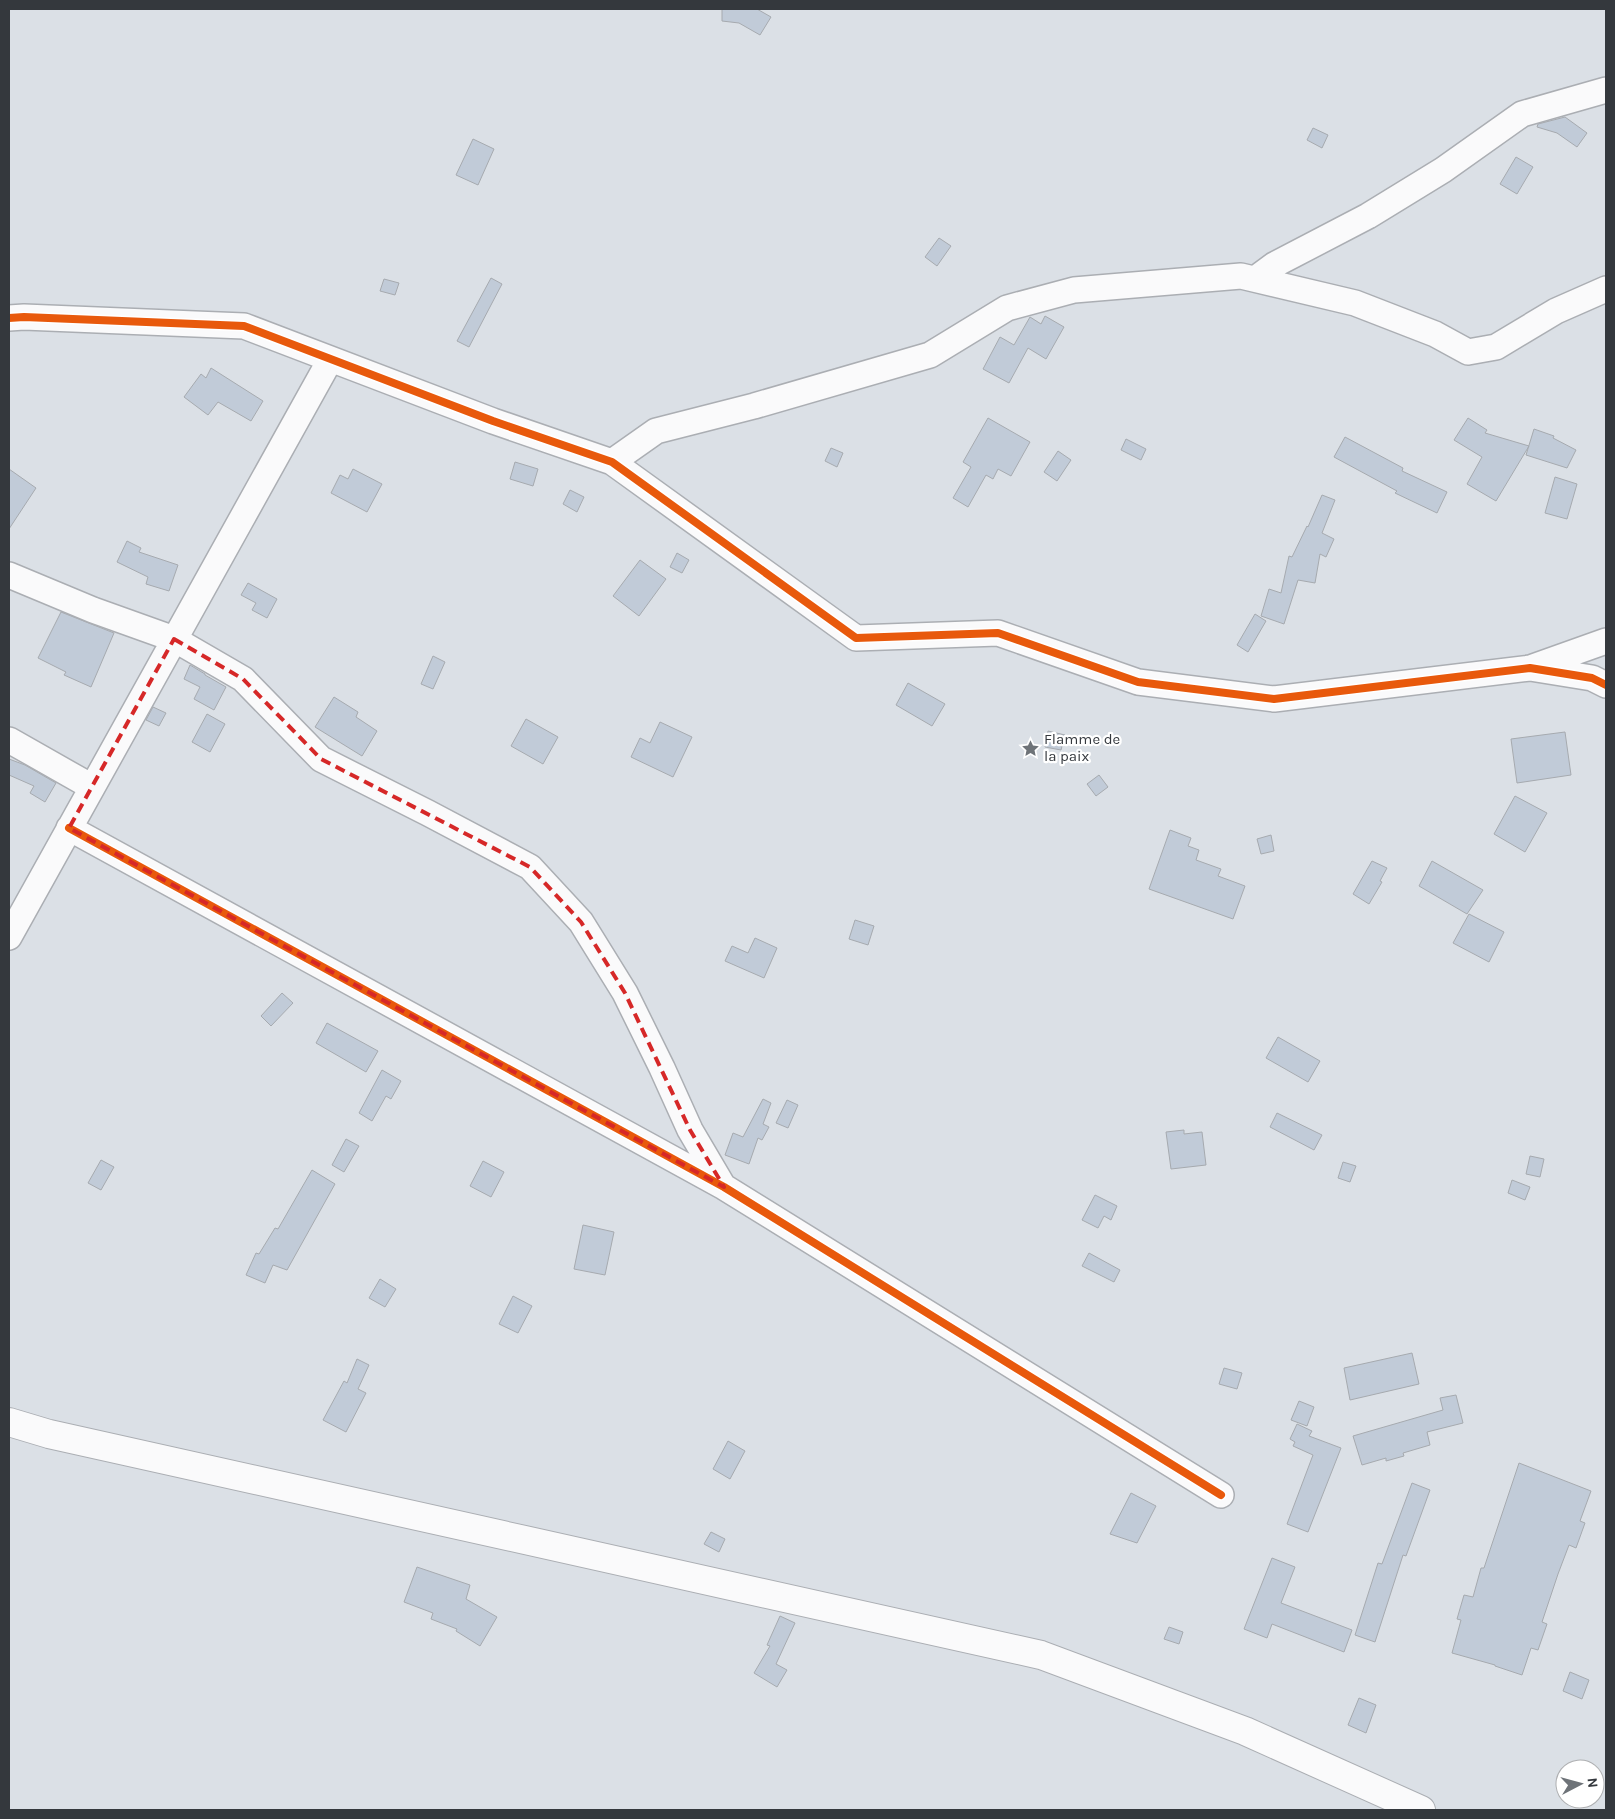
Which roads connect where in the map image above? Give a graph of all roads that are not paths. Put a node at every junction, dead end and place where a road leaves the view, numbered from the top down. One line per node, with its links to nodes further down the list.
1 (1606, 90): 2 (street)
2 (1255, 279): 3 (street); 6 (street)
3 (1606, 289)
4 (9, 318): 5 (street)
5 (330, 360): 6 (street); 8 (street)
6 (612, 462): 10 (street)
7 (9, 575): 8 (street)
8 (174, 639): 13 (street); 16 (street)
9 (1606, 641): 10 (street)
10 (1530, 668): 11 (street)
11 (1606, 685)
12 (9, 740): 13 (street)
13 (92, 787): 14 (street)
14 (69, 828): 15 (street); 16 (street)
15 (9, 937)
16 (724, 1187): 18 (street)
17 (9, 1422): 19 (main road)
18 (1222, 1495)
19 (1421, 1810)

